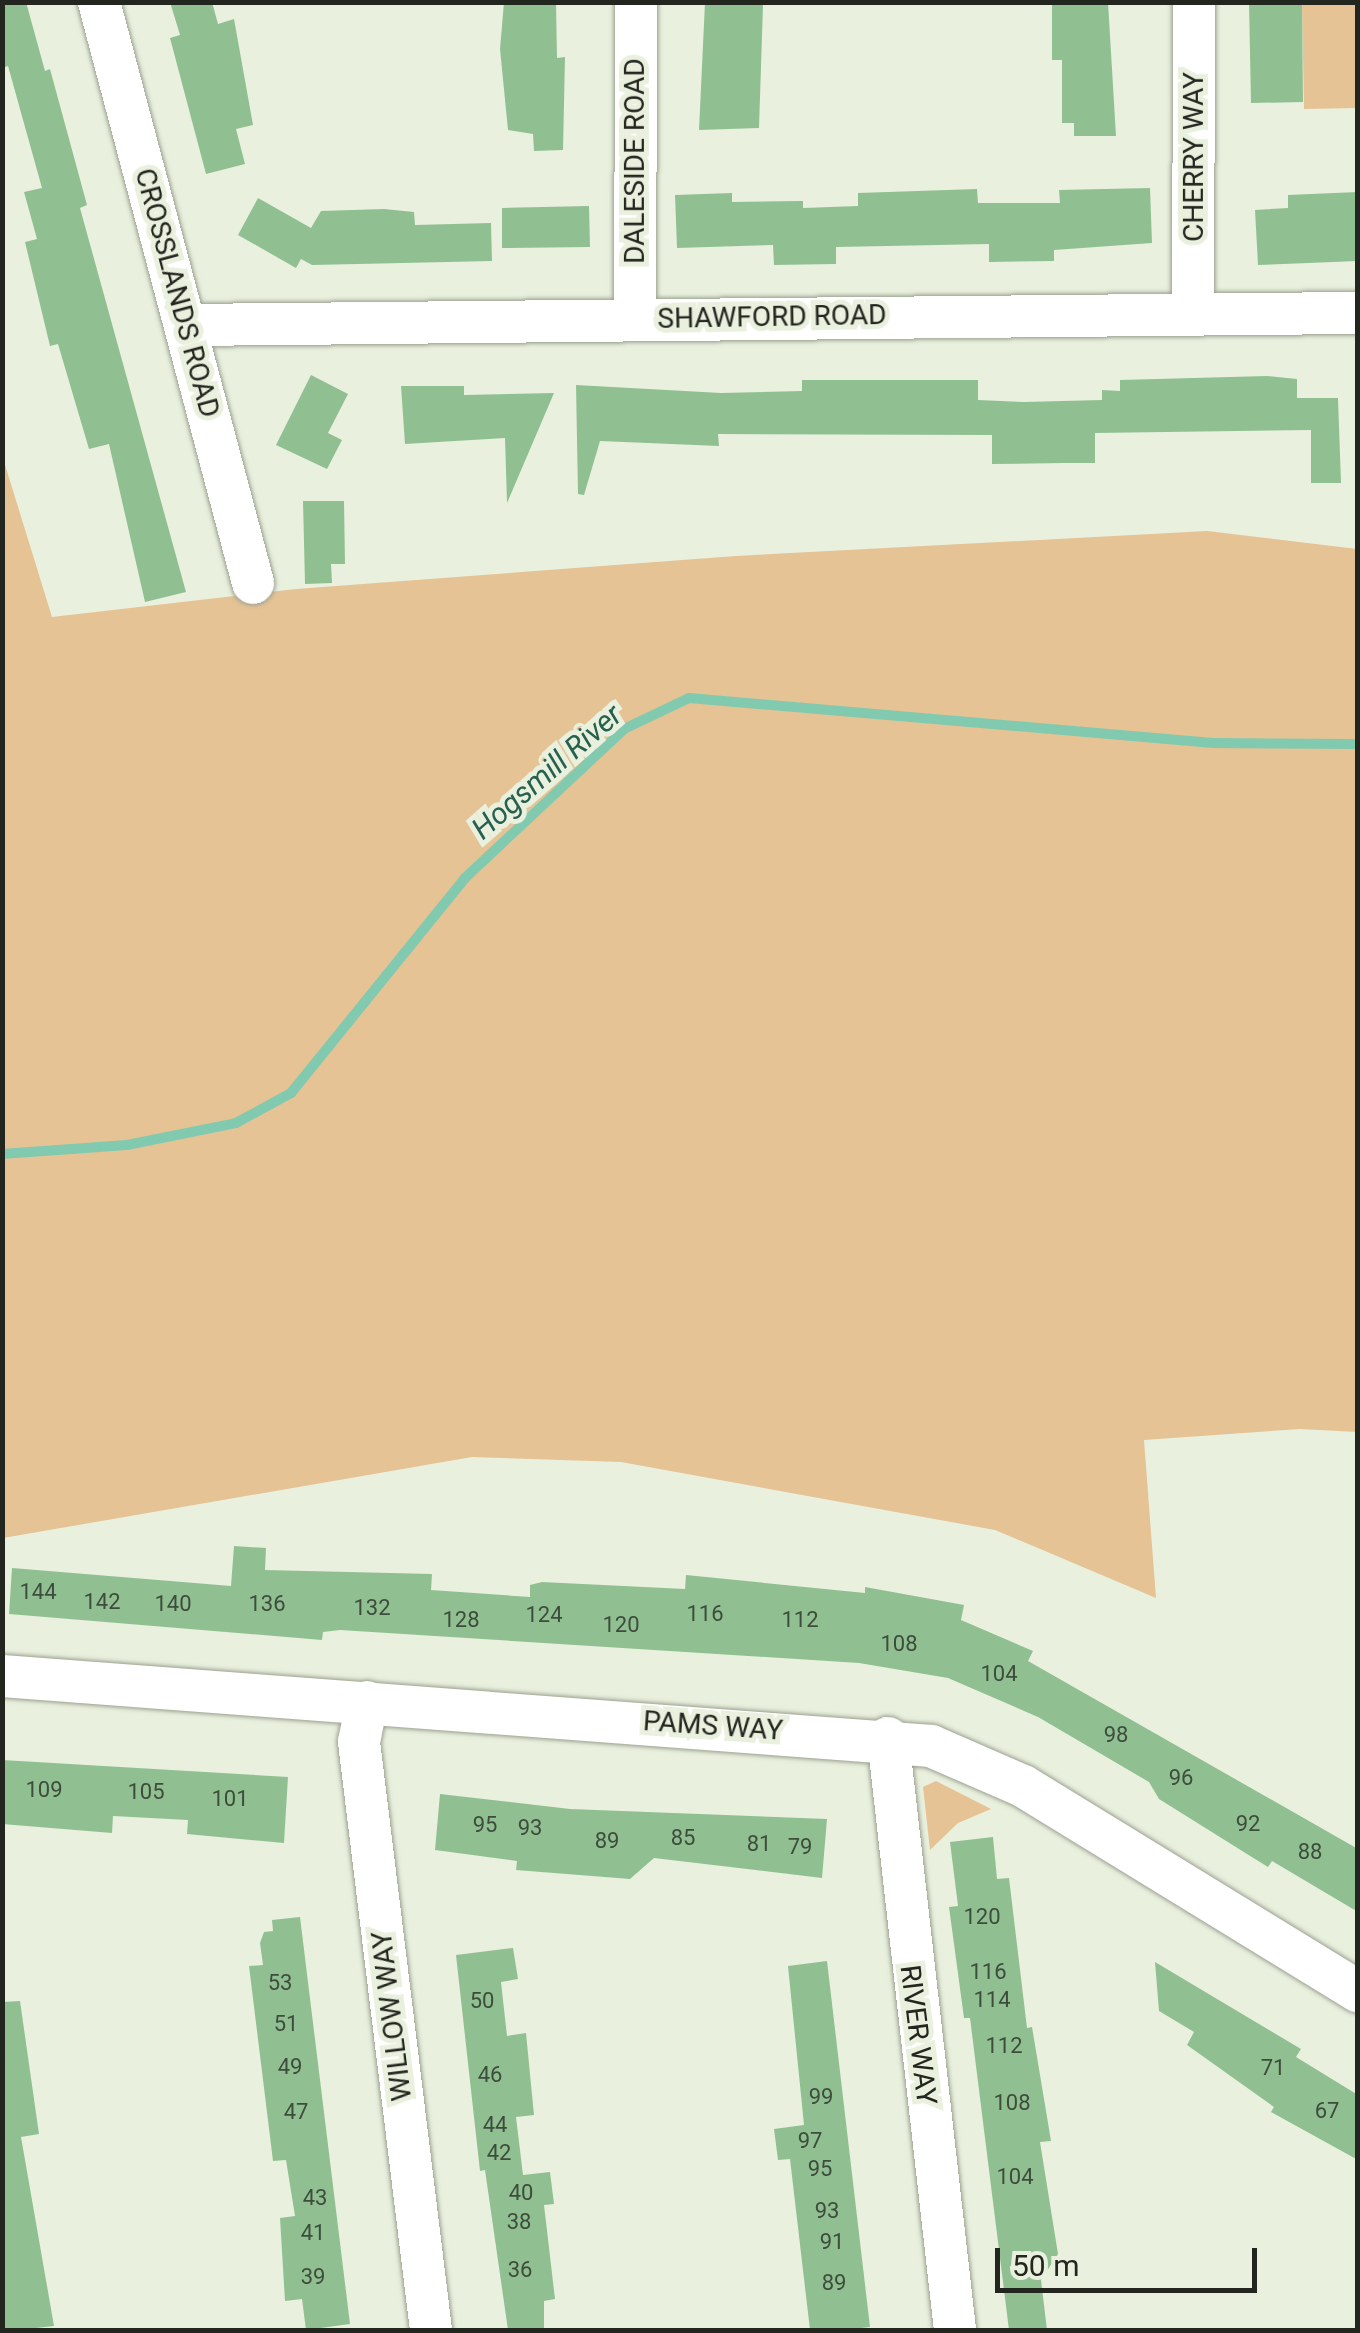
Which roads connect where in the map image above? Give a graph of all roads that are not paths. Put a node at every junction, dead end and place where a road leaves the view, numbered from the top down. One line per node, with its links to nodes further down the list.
1 (99, 2): 7 (street, CROSSLANDS ROAD)
2 (636, 2): 6 (street, DALESIDE ROAD)
3 (1194, 2): 4 (street, CHERRY WAY)
4 (1192, 311): 5 (street, SHAWFORD ROAD); 6 (street, SHAWFORD ROAD)
5 (1358, 313)
6 (634, 320): 7 (street, SHAWFORD ROAD)
7 (186, 325): 8 (street, CROSSLANDS ROAD)
8 (253, 583)
9 (2, 1676): 10 (street, PAMS WAY)
10 (367, 1702): 11 (street, PAMS WAY); 13 (street, WILLOW WAY)
11 (888, 1738): 12 (street, PAMS WAY); 14 (street, RIVER WAY)
12 (1358, 1991)
13 (431, 2330)
14 (955, 2330)

